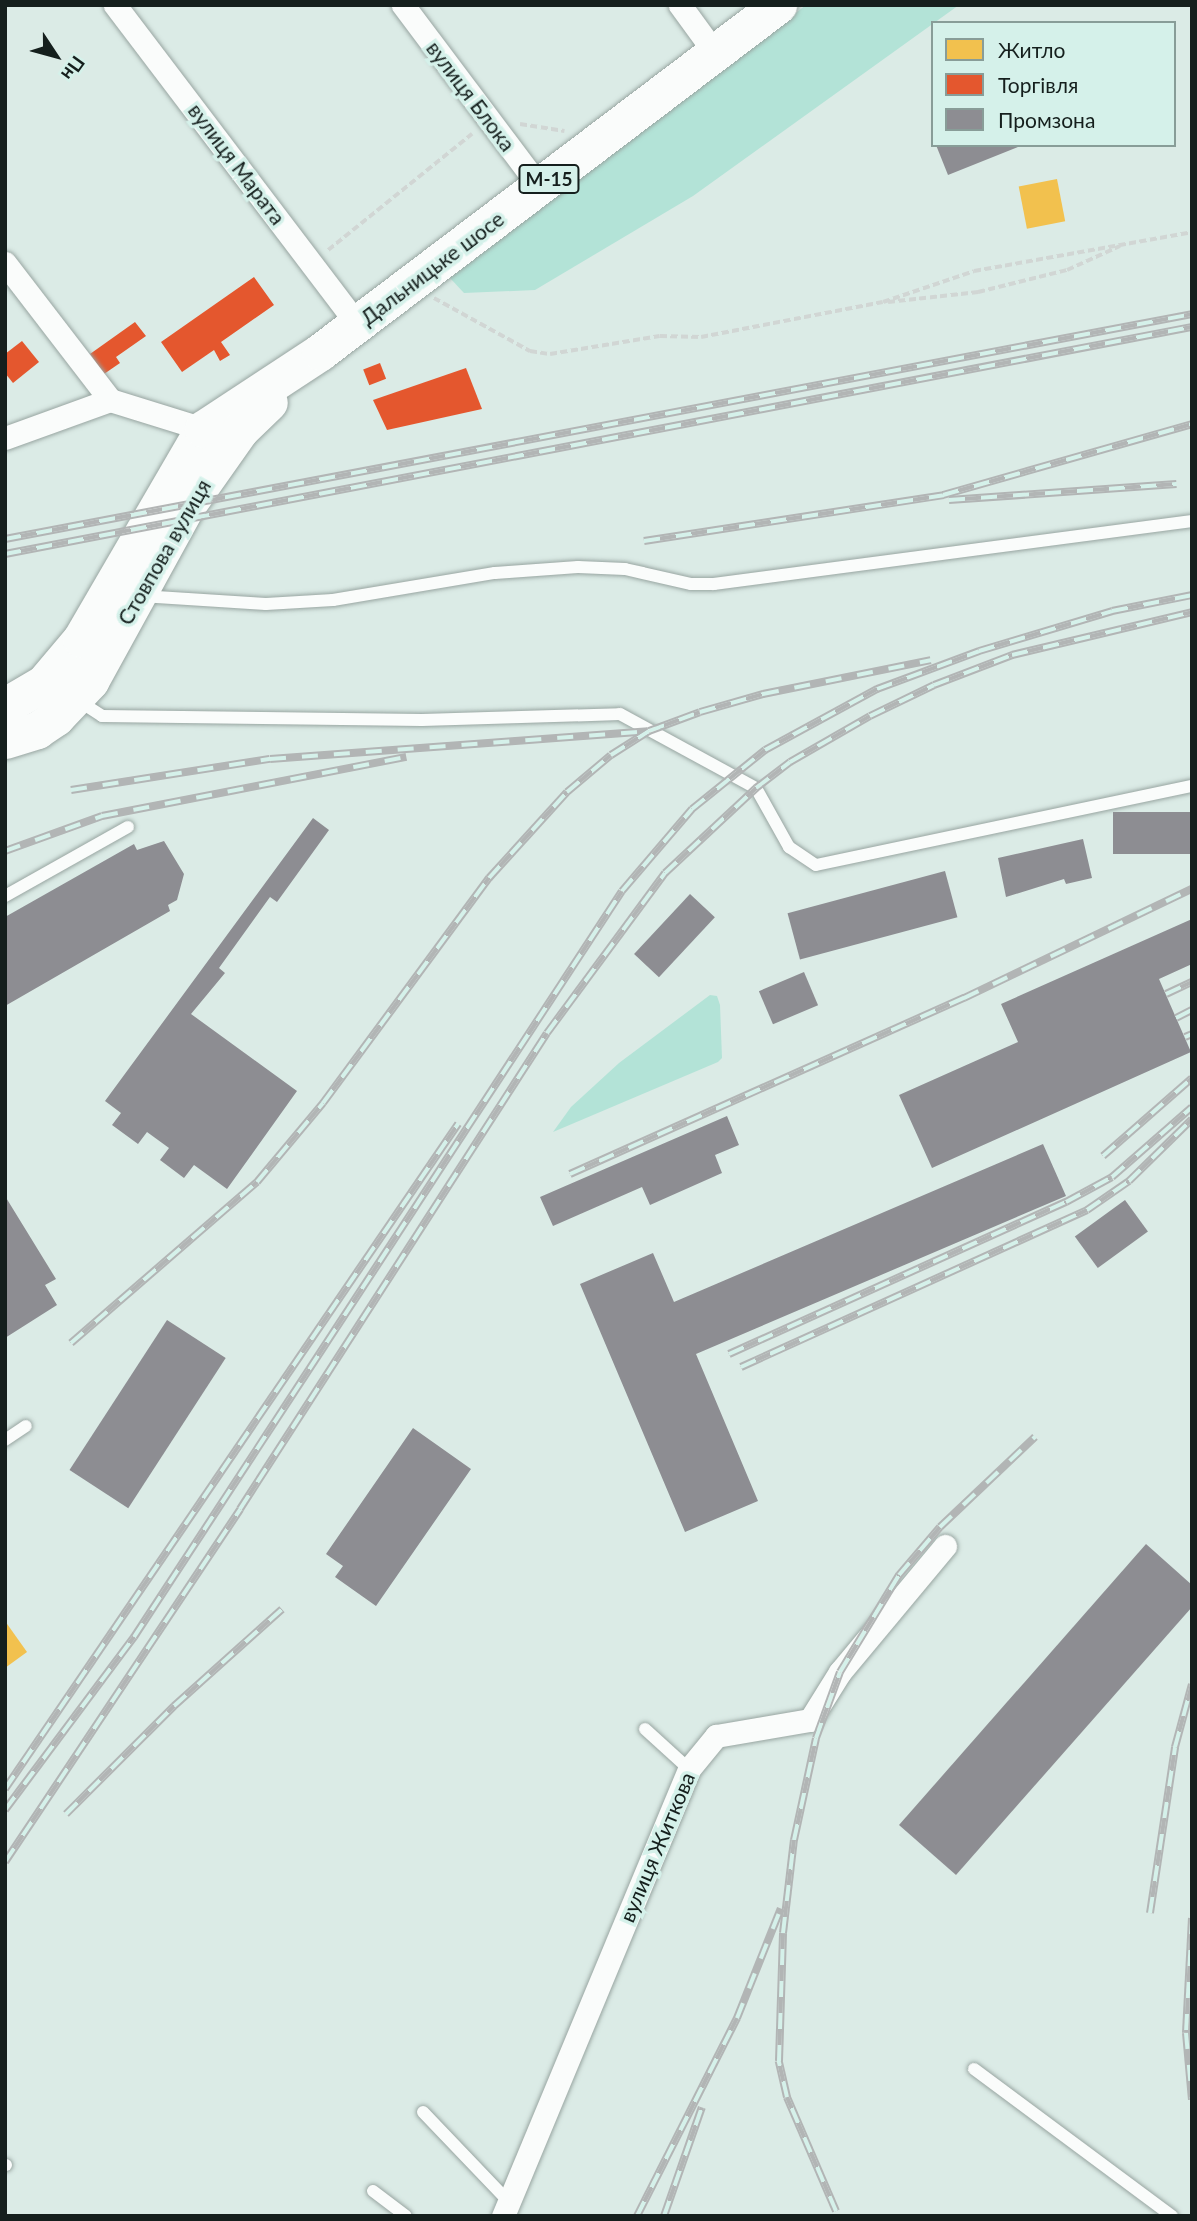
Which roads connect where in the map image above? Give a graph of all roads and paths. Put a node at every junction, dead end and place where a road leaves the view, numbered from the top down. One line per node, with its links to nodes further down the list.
1 (115, 5): 12 (street, вулиця Марата)
2 (403, 5): 6 (street, вулиця Блока)
3 (680, 5): 5 (street)
4 (778, 5): 5 (main road, Дальницьке шосе / М-15)
5 (715, 53): 6 (main road, Дальницьке шосе / М-15)
6 (539, 186): 10 (main road, Дальницьке шосе / М-15)
7 (1192, 232): 8 (path)
8 (1125, 244): 11 (path); 11 (path)
9 (5, 263): 14 (street)
10 (417, 279): 11 (path); 12 (main road, Дальницьке шосе / М-15)
11 (883, 302)
12 (358, 324): 13 (main road, Дальницьке шосе / М-15)
13 (320, 352): 15 (main road, М-15); 18 (main road, Стовпова вулиця / М-15)
14 (110, 400): 15 (street); 16 (street)
15 (203, 429): 20 (main road, М-15)
16 (5, 438)
17 (1192, 521): 18 (lane)
18 (136, 596): 19 (main road, Стовпова вулиця / М-15)
19 (75, 699): 21 (main road, Стовпова вулиця / М-15); 22 (lane)
20 (5, 706)
21 (5, 740)
22 (1192, 786)
23 (128, 827): 24 (lane)
24 (5, 896)
25 (26, 1426): 26 (lane)
26 (5, 1440)
27 (945, 1546): 29 (street, вулиця Житкова)
28 (645, 1729): 29 (lane)
29 (689, 1769): 33 (street, вулиця Житкова)
30 (974, 2069): 35 (lane)
31 (423, 2112): 33 (lane)
32 (373, 2191): 34 (lane)
33 (506, 2209)
34 (406, 2216)
35 (1171, 2216)

